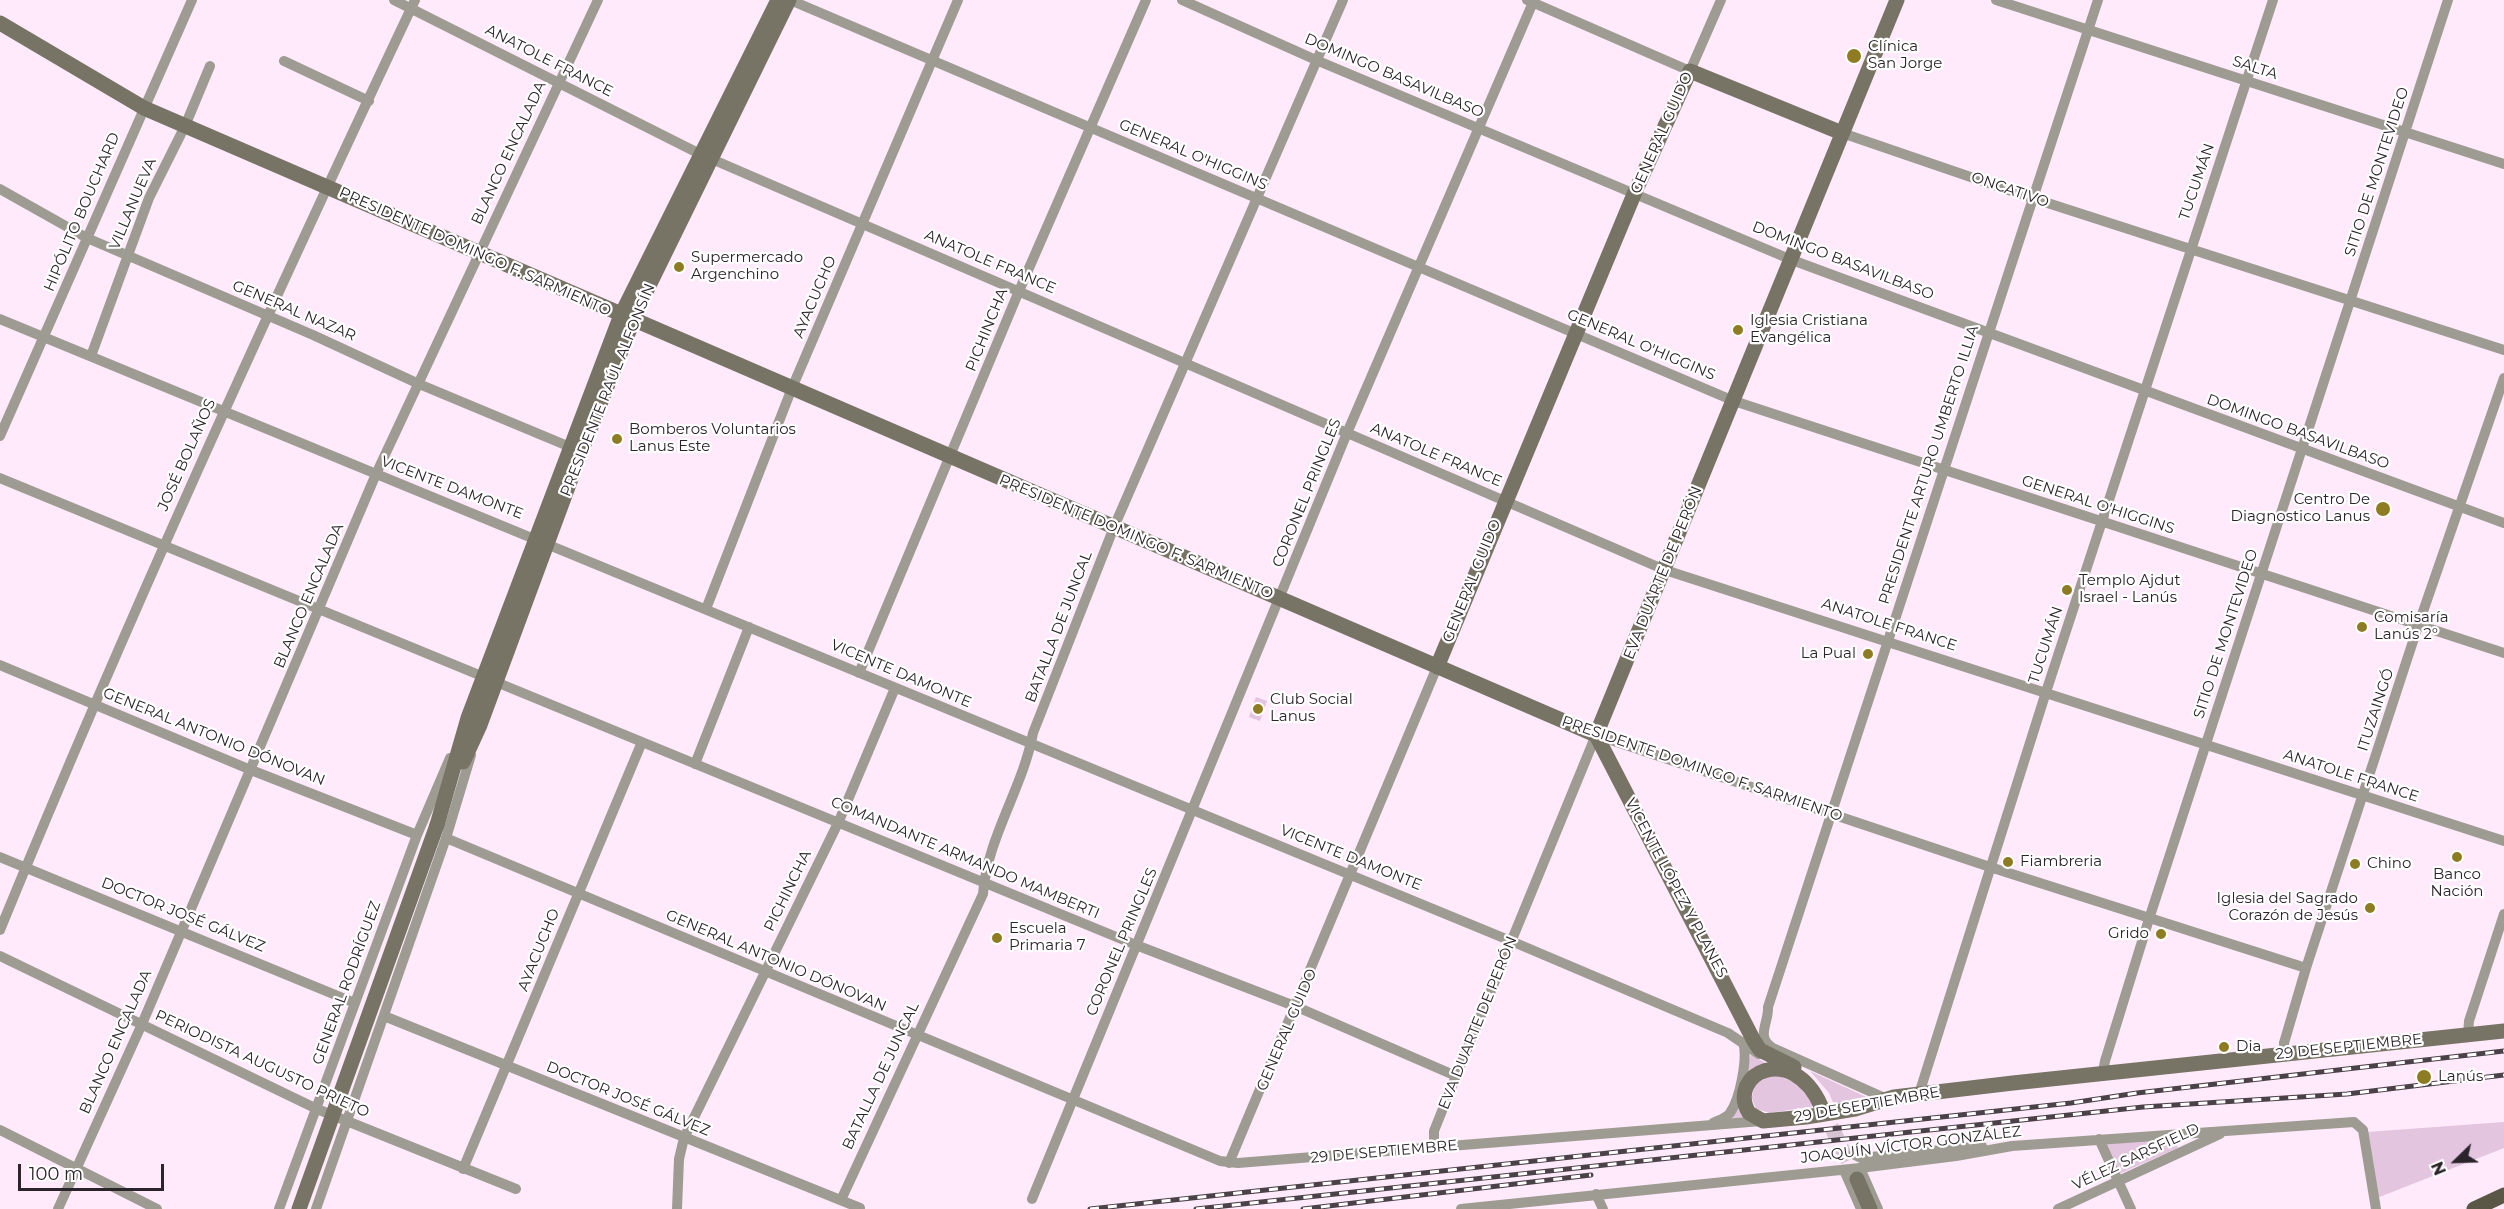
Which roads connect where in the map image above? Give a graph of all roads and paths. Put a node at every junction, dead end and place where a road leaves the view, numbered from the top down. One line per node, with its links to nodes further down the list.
1 (192, 0): 27 (street, HIPÓLITO BOUCHARD)
2 (394, 0): 16 (street, ANATOLE FRANCE)
3 (598, 0): 25 (street, BLANCO ENCALADA)
4 (782, 0): 21 (street, GENERAL O'HIGGINS); 33 (main road, PRESIDENTE RAÚL ALFONSÍN)
5 (958, 0): 21 (street, AYACUCHO)
6 (1146, 0): 29 (street, PICHINCHA)
7 (1182, 0): 19 (street, DOMINGO BASAVILBASO)
8 (1343, 0): 19 (street, BATALLA DE JUNCAL)
9 (1721, 0): 23 (street, GENERAL GUIDO)
10 (1897, 0): 32 (main road, EVA DUARTE DE PERÓN)
11 (1996, 0): 18 (street, SALTA)
12 (2098, 0): 18 (street, PRESIDENTE ARTURO UMBERTO ILLIA)
13 (2273, 0): 24 (street, TUCUMÁN)
14 (2448, 0): 31 (street, SITIO DE MONTEVIDEO)
15 (1532, 1): 23 (street, ONCATIVO); 30 (street, CORONEL PRINGLES)
16 (413, 4): 25 (street, ANATOLE FRANCE); 26 (street, JOSÉ BOLAÑOS)
17 (0, 22): 27 (main road, PRESIDENTE DOMINGO F. SARMIENTO)
18 (2088, 30): 24 (street, SALTA); 39 (street, PRESIDENTE ARTURO UMBERTO ILLIA)
19 (1316, 60): 30 (street, DOMINGO BASAVILBASO); 38 (street, BATALLA DE JUNCAL)
20 (284, 61): 26 (street)
21 (932, 62): 29 (street, GENERAL O'HIGGINS); 40 (street, AYACUCHO)
22 (210, 66): 28 (street, VILLANUEVA)
23 (1690, 71): 32 (main road, ONCATIVO); 37 (main road, GENERAL GUIDO)
24 (2247, 81): 31 (street, SALTA); 42 (street, TUCUMÁN)
25 (558, 83): 33 (street, ANATOLE FRANCE); 43 (street, BLANCO ENCALADA)
26 (369, 101): 35 (street, JOSÉ BOLAÑOS)
27 (144, 108): 28 (main road, PRESIDENTE DOMINGO F. SARMIENTO); 41 (street, HIPÓLITO BOUCHARD)
28 (185, 126): 35 (main road, PRESIDENTE DOMINGO F. SARMIENTO); 44 (street, VILLANUEVA)
29 (1090, 128): 38 (street, GENERAL O'HIGGINS); 47 (street, PICHINCHA)
30 (1478, 128): 37 (street, DOMINGO BASAVILBASO); 46 (street, CORONEL PRINGLES)
31 (2404, 132): 34 (street, SALTA); 48 (street, SITIO DE MONTEVIDEO)
32 (1842, 133): 39 (street, ONCATIVO); 45 (main road, EVA DUARTE DE PERÓN)
33 (706, 156): 40 (street, ANATOLE FRANCE); 50 (main road, PRESIDENTE RAÚL ALFONSÍN)
34 (2504, 164)
35 (328, 188): 43 (main road, PRESIDENTE DOMINGO F. SARMIENTO); 49 (street, JOSÉ BOLAÑOS)
36 (0, 189): 41 (street, GENERAL NAZAR)
37 (1635, 192): 45 (street, DOMINGO BASAVILBASO); 53 (main road, GENERAL GUIDO)
38 (1256, 198): 46 (street, GENERAL O'HIGGINS); 57 (street, BATALLA DE JUNCAL)
39 (2032, 198): 42 (street, ONCATIVO); 52 (street, PRESIDENTE ARTURO UMBERTO ILLIA)
40 (863, 223): 47 (street, ANATOLE FRANCE); 60 (street, AYACUCHO)
41 (87, 238): 44 (street, GENERAL NAZAR); 54 (street, HIPÓLITO BOUCHARD)
42 (2190, 248): 48 (street, ONCATIVO); 61 (street, TUCUMÁN)
43 (478, 254): 50 (main road, PRESIDENTE DOMINGO F. SARMIENTO); 59 (street, BLANCO ENCALADA)
44 (127, 256): 49 (street, GENERAL NAZAR); 56 (street, VILLANUEVA)
45 (1792, 260): 52 (street, DOMINGO BASAVILBASO); 62 (main road, EVA DUARTE DE PERÓN)
46 (1418, 267): 53 (street, GENERAL O'HIGGINS); 64 (street, CORONEL PRINGLES)
47 (1019, 291): 57 (street, ANATOLE FRANCE); 68 (street, PICHINCHA)
48 (2352, 300): 55 (street, ONCATIVO); 67 (street, SITIO DE MONTEVIDEO)
49 (267, 315): 59 (street, GENERAL NAZAR); 63 (street, JOSÉ BOLAÑOS)
50 (627, 318): 60 (main road, PRESIDENTE DOMINGO F. SARMIENTO); 66 (main road, PRESIDENTE RAÚL ALFONSÍN)
51 (0, 319): 54 (street, VICENTE DAMONTE)
52 (1988, 332): 61 (street, DOMINGO BASAVILBASO); 69 (street, PRESIDENTE ARTURO UMBERTO ILLIA)
53 (1576, 334): 62 (street, GENERAL O'HIGGINS); 72 (main road, GENERAL GUIDO)
54 (44, 339): 56 (street, VICENTE DAMONTE); 65 (street, HIPÓLITO BOUCHARD)
55 (2504, 350)
56 (91, 356): 63 (street, VICENTE DAMONTE)
57 (1184, 362): 64 (street, ANATOLE FRANCE); 76 (street, BATALLA DE JUNCAL)
58 (2504, 378): 73 (street, ITUZAINGÓ)
59 (418, 384): 66 (street, GENERAL NAZAR); 70 (street, BLANCO ENCALADA)
60 (792, 388): 68 (main road, PRESIDENTE DOMINGO F. SARMIENTO); 83 (street, AYACUCHO)
61 (2146, 392): 67 (street, DOMINGO BASAVILBASO); 74 (street, TUCUMÁN)
62 (1734, 401): 69 (street, GENERAL O'HIGGINS); 79 (main road, EVA DUARTE DE PERÓN)
63 (223, 411): 70 (street, VICENTE DAMONTE); 78 (street, JOSÉ BOLAÑOS)
64 (1347, 433): 72 (street, ANATOLE FRANCE); 81 (street, CORONEL PRINGLES)
65 (0, 436)
66 (575, 449): 77 (main road, PRESIDENTE RAÚL ALFONSÍN)
67 (2301, 449): 73 (street, DOMINGO BASAVILBASO); 80 (street, SITIO DE MONTEVIDEO)
68 (950, 458): 76 (main road, PRESIDENTE DOMINGO F. SARMIENTO); 90 (street, PICHINCHA)
69 (1945, 471): 74 (street, GENERAL O'HIGGINS); 86 (street, PRESIDENTE ARTURO UMBERTO ILLIA)
70 (376, 474): 77 (street, VICENTE DAMONTE); 82 (street, BLANCO ENCALADA)
71 (0, 478): 78 (street, COMANDANTE ARMANDO MAMBERTI)
72 (1505, 501): 79 (street, ANATOLE FRANCE); 89 (main road, GENERAL GUIDO)
73 (2461, 507): 75 (street, DOMINGO BASAVILBASO); 84 (street, ITUZAINGÓ)
74 (2103, 523): 80 (street, GENERAL O'HIGGINS); 93 (street, TUCUMÁN)
75 (2504, 523)
76 (1114, 527): 81 (main road, PRESIDENTE DOMINGO F. SARMIENTO); 98 (street, BATALLA DE JUNCAL)
77 (542, 539): 83 (street, VICENTE DAMONTE); 91 (main road, PRESIDENTE RAÚL ALFONSÍN)
78 (164, 545): 82 (street, COMANDANTE ARMANDO MAMBERTI); 94 (street, JOSÉ BOLAÑOS)
79 (1665, 570): 86 (street, ANATOLE FRANCE); 96 (main road, EVA DUARTE DE PERÓN)
80 (2261, 575): 84 (street, GENERAL O'HIGGINS); 99 (street, SITIO DE MONTEVIDEO)
81 (1280, 600): 89 (main road, PRESIDENTE DOMINGO F. SARMIENTO); 103 (street, CORONEL PRINGLES)
82 (320, 609): 91 (street, COMANDANTE ARMANDO MAMBERTI); 101 (street, BLANCO ENCALADA)
83 (706, 609): 85 (street, VICENTE DAMONTE)
84 (2418, 626): 87 (street, GENERAL O'HIGGINS); 102 (street, ITUZAINGÓ)
85 (749, 627): 90 (street, VICENTE DAMONTE); 100 (street)
86 (1887, 640): 93 (street, ANATOLE FRANCE); 104 (street, PRESIDENTE ARTURO UMBERTO ILLIA)
87 (2504, 653)
88 (0, 665): 94 (street, GENERAL ANTONIO DÓNOVAN)
89 (1437, 667): 96 (main road, PRESIDENTE DOMINGO F. SARMIENTO); 112 (street, GENERAL GUIDO)
90 (860, 673): 92 (street, VICENTE DAMONTE)
91 (490, 680): 95 (main road, PRESIDENTE RAÚL ALFONSÍN); 97 (street, COMANDANTE ARMANDO MAMBERTI)
92 (896, 688): 98 (street, VICENTE DAMONTE); 105 (street, PICHINCHA)
93 (2046, 692): 99 (street, ANATOLE FRANCE); 111 (street, TUCUMÁN)
94 (94, 705): 101 (street, GENERAL ANTONIO DÓNOVAN); 110 (street, JOSÉ BOLAÑOS)
95 (474, 722): 106 (street, PRESIDENTE RAÚL ALFONSÍN); 107 (street, PRESIDENTE RAÚL ALFONSÍN); 168 (main road, PRESIDENTE RAÚL ALFONSÍN, bridge)
96 (1596, 735): 104 (street, PRESIDENTE DOMINGO F. SARMIENTO); 119 (street, EVA DUARTE DE PERÓN); 126 (main road, VICENTE LÓPEZ Y PLANES)
97 (642, 742): 100 (street, COMANDANTE ARMANDO MAMBERTI); 114 (street, AYACUCHO)
98 (1031, 744): 103 (street, VICENTE DAMONTE); 113 (street, BATALLA DE JUNCAL)
99 (2206, 744): 102 (street, ANATOLE FRANCE); 116 (street, SITIO DE MONTEVIDEO)
100 (696, 764): 105 (street, COMANDANTE ARMANDO MAMBERTI)
101 (251, 770): 106 (street, GENERAL ANTONIO DÓNOVAN); 118 (street, BLANCO ENCALADA)
102 (2364, 795): 108 (street, ANATOLE FRANCE); 122 (street, ITUZAINGÓ)
103 (1194, 811): 112 (street, VICENTE DAMONTE); 120 (street, CORONEL PRINGLES)
104 (1829, 813): 111 (street, PRESIDENTE DOMINGO F. SARMIENTO); 133 (street, PRESIDENTE ARTURO UMBERTO ILLIA)
105 (839, 821): 113 (street, COMANDANTE ARMANDO MAMBERTI); 123 (street, PICHINCHA)
106 (417, 835): 124 (street, GENERAL RODRÍGUEZ)
107 (446, 838): 114 (street, GENERAL ANTONIO DÓNOVAN); 127 (street)
108 (2504, 841)
109 (0, 856): 110 (street, DOCTOR JOSÉ GÁLVEZ)
110 (26, 867): 117 (street, JOSÉ BOLAÑOS); 118 (street, DOCTOR JOSÉ GÁLVEZ)
111 (1990, 867): 116 (street, PRESIDENTE DOMINGO F. SARMIENTO); 139 (street, TUCUMÁN)
112 (1352, 874): 119 (street, VICENTE DAMONTE); 125 (street, GENERAL GUIDO)
113 (984, 881): 120 (street, COMANDANTE ARMANDO MAMBERTI); 131 (street, BATALLA DE JUNCAL)
114 (578, 894): 123 (street, GENERAL ANTONIO DÓNOVAN); 135 (street, AYACUCHO)
115 (2504, 914): 132 (street)
116 (2149, 919): 122 (street, PRESIDENTE DOMINGO F. SARMIENTO); 137 (street, SITIO DE MONTEVIDEO)
117 (0, 930)
118 (180, 930): 124 (street, DOCTOR JOSÉ GÁLVEZ); 128 (street, BLANCO ENCALADA)
119 (1511, 941): 130 (street, VICENTE DAMONTE); 138 (street, EVA DUARTE DE PERÓN)
120 (1136, 945): 125 (street, COMANDANTE ARMANDO MAMBERTI); 141 (street, CORONEL PRINGLES)
121 (0, 956): 128 (street, PERIODISTA AUGUSTO PRIETO)
122 (2306, 968): 134 (street, ITUZAINGÓ)
123 (765, 973): 131 (street, GENERAL ANTONIO DÓNOVAN); 148 (street, PICHINCHA)
124 (355, 1003): 142 (street, GENERAL RODRÍGUEZ)
125 (1297, 1006): 138 (street, COMANDANTE ARMANDO MAMBERTI); 153 (street, GENERAL GUIDO)
126 (1742, 1015): 130 (street); 133 (main road, VICENTE LÓPEZ Y PLANES)
127 (384, 1016): 135 (street, DOCTOR JOSÉ GÁLVEZ); 143 (street)
128 (142, 1024): 142 (street, PERIODISTA AUGUSTO PRIETO); 154 (street, BLANCO ENCALADA)
129 (2504, 1031): 132 (main road, 29 DE SEPTIEMBRE)
130 (1728, 1033): 133 (street, VICENTE DAMONTE)
131 (916, 1035): 141 (street, GENERAL ANTONIO DÓNOVAN); 163 (street, BATALLA DE JUNCAL)
132 (2468, 1035): 134 (main road, 29 DE SEPTIEMBRE)
133 (1754, 1041): 136 (street, VICENTE DAMONTE); 136 (main road); 140 (street, VICENTE DAMONTE); 145 (street, PRESIDENTE ARTURO UMBERTO ILLIA)
134 (2284, 1054): 137 (main road, 29 DE SEPTIEMBRE)
135 (507, 1066): 148 (street, DOCTOR JOSÉ GÁLVEZ); 155 (street, AYACUCHO)
136 (1785, 1069): 144 (main road)
137 (2103, 1072): 139 (main road, 29 DE SEPTIEMBRE)
138 (1456, 1076): 151 (street, EVA DUARTE DE PERÓN)
139 (1919, 1094): 140 (main road, 29 DE SEPTIEMBRE)
140 (1887, 1099): 144 (main road, 29 DE SEPTIEMBRE)
141 (1074, 1101): 153 (street, GENERAL ANTONIO DÓNOVAN); 162 (street, CORONEL PRINGLES)
142 (317, 1109): 143 (street, PERIODISTA AUGUSTO PRIETO); 167 (street, GENERAL RODRÍGUEZ)
143 (348, 1121): 155 (street, PERIODISTA AUGUSTO PRIETO); 169 (street)
144 (1763, 1121): 145 (street, 29 DE SEPTIEMBRE)
145 (1709, 1125): 151 (street, 29 DE SEPTIEMBRE)
146 (0, 1130): 154 (street)
147 (2226, 1132): 149 (street, JOAQUÍN VÍCTOR GONZÁLEZ); 158 (street, VÉLEZ SARSFIELD); 178 (street, JOAQUÍN VÍCTOR GONZÁLEZ)
148 (684, 1138): 163 (street, DOCTOR JOSÉ GÁLVEZ); 170 (street, PICHINCHA)
149 (2099, 1139): 150 (street, JOAQUÍN VÍCTOR GONZÁLEZ); 158 (street)
150 (2012, 1146): 152 (street); 157 (street, JOAQUÍN VÍCTOR GONZÁLEZ)
151 (1434, 1148): 153 (street, 29 DE SEPTIEMBRE)
152 (1853, 1154)
153 (1229, 1163)
154 (77, 1169): 165 (street, BLANCO ENCALADA); 166 (street)
155 (463, 1169): 159 (street, PERIODISTA AUGUSTO PRIETO)
156 (1844, 1170): 157 (street, JOAQUÍN VÍCTOR GONZÁLEZ); 160 (street, JOAQUÍN VÍCTOR GONZÁLEZ); 173 (street)
157 (1859, 1173): 174 (main road); 175 (street)
158 (2119, 1181): 176 (street, VÉLEZ SARSFIELD); 177 (street)
159 (516, 1189)
160 (1596, 1194): 171 (street, JOAQUÍN VÍCTOR GONZÁLEZ); 172 (street)
161 (2504, 1195): 179 (main road)
162 (1032, 1199)
163 (841, 1200): 164 (street, DOCTOR JOSÉ GÁLVEZ)
164 (860, 1208)
165 (58, 1209)
166 (157, 1209)
167 (279, 1209)
168 (299, 1209)
169 (316, 1209)
170 (677, 1209)
171 (1461, 1209)
172 (1603, 1209)
173 (1861, 1209)
174 (1870, 1209)
175 (1878, 1209)
176 (2058, 1209)
177 (2131, 1209)
178 (2376, 1209)
179 (2474, 1209)

